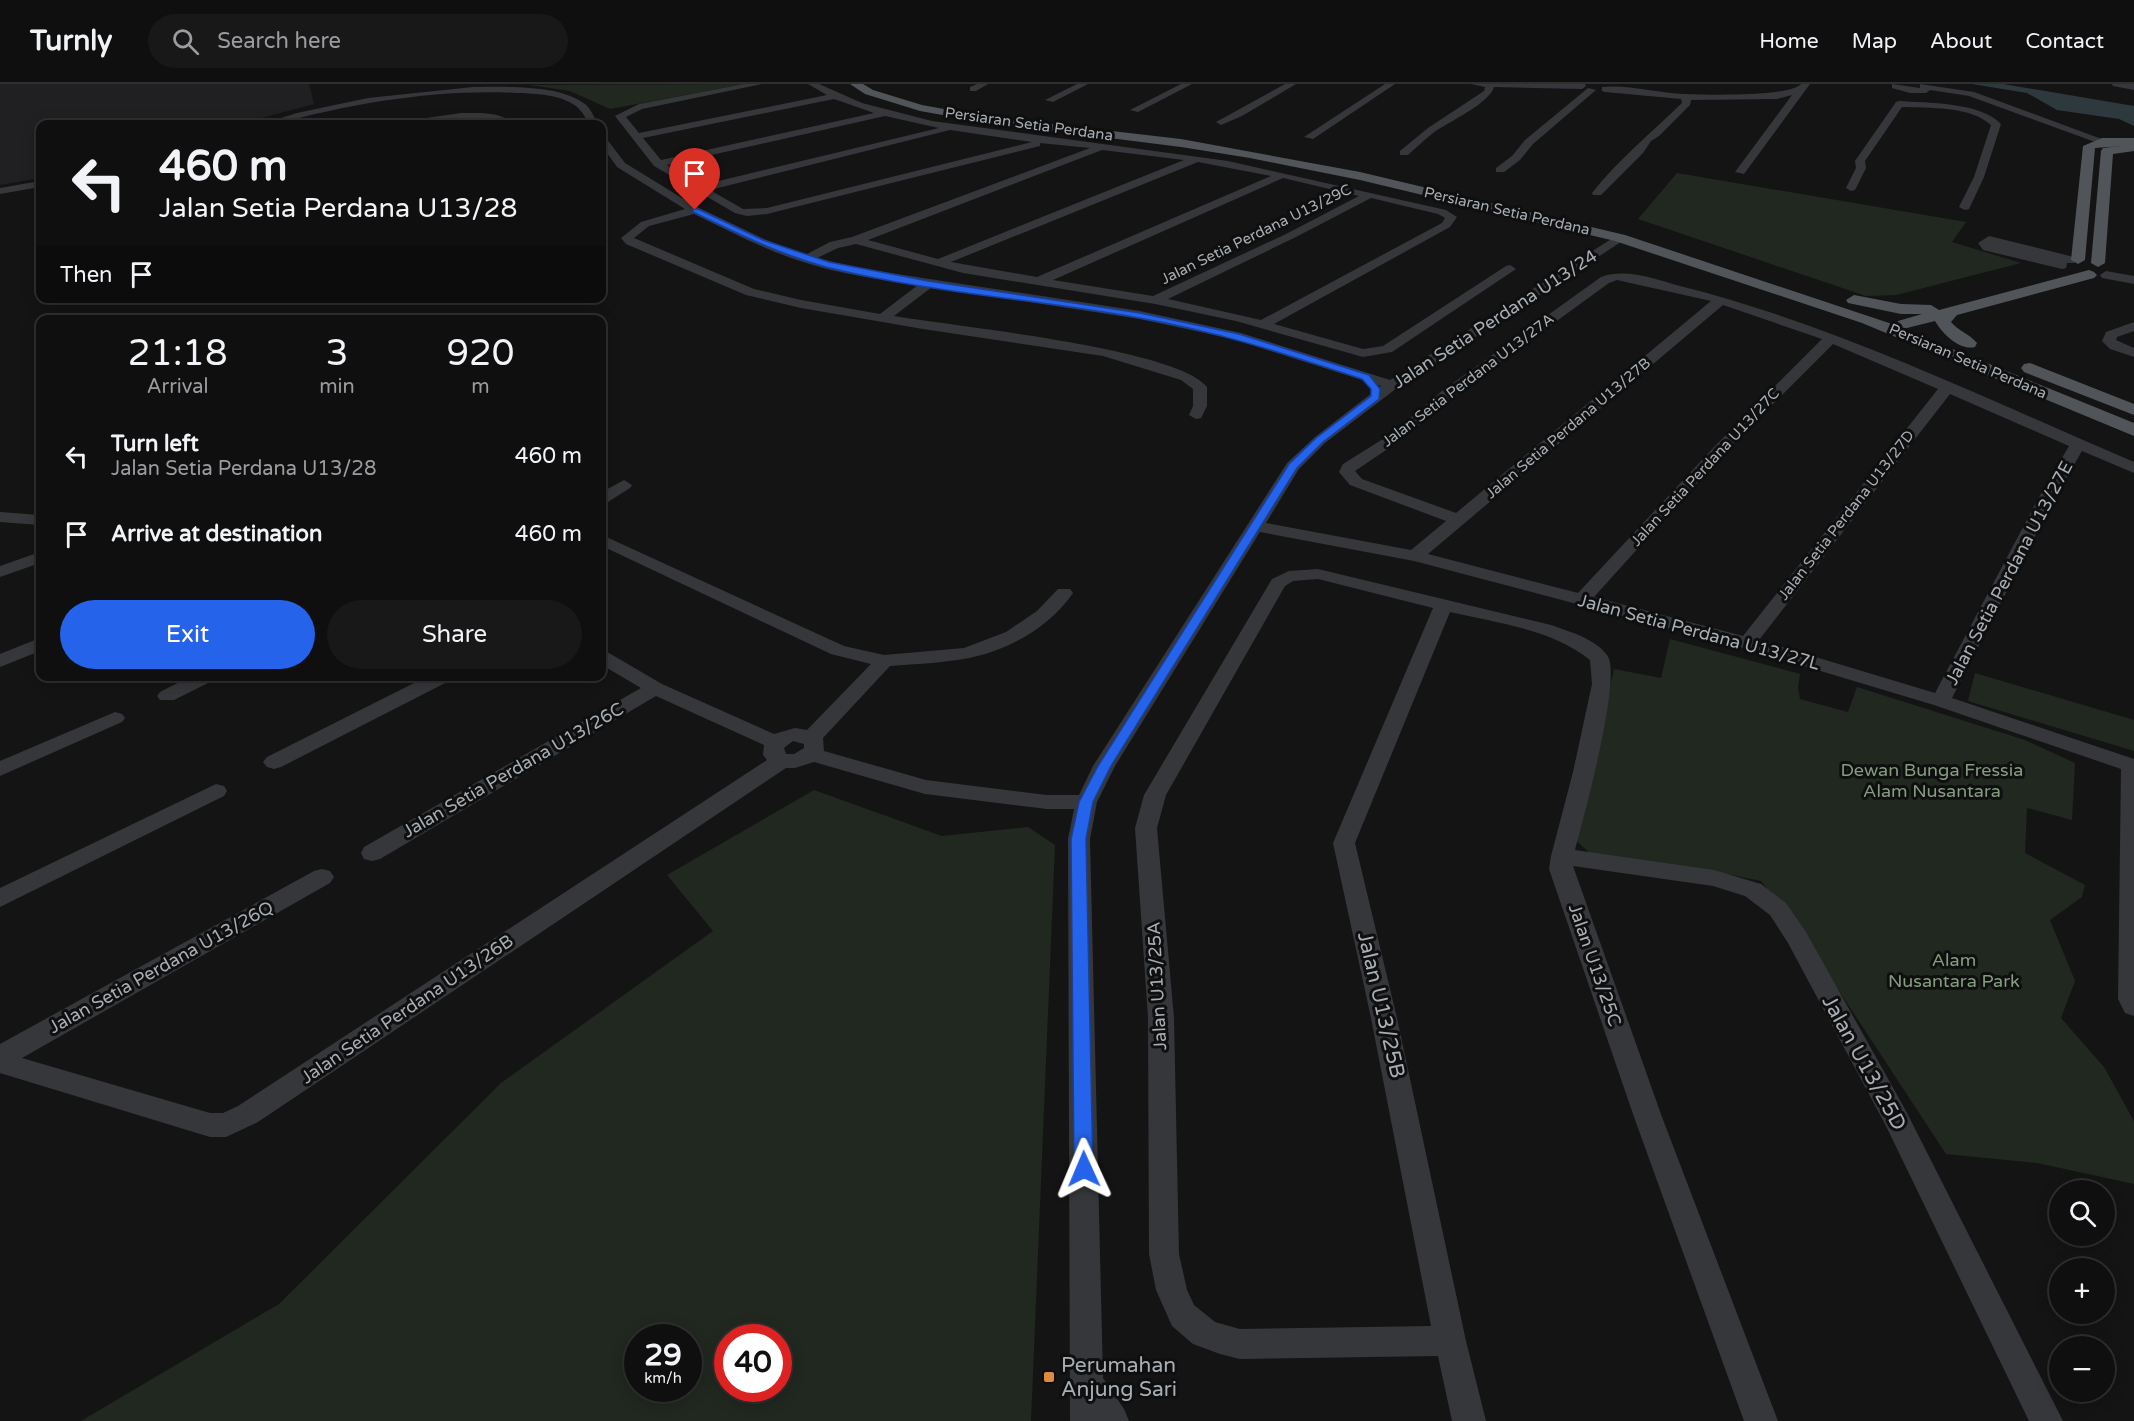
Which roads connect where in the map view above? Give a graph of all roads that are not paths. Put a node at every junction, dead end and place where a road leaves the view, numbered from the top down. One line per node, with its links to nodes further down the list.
1 (758, 84): 36 (street)
2 (812, 84): 20 (street)
3 (855, 84): 59 (main road, Persiaran Setia Perdana)
4 (881, 84): 58 (main road, Persiaran Setia Perdana)
5 (984, 84): 19 (street)
6 (1084, 84): 24 (street)
7 (1188, 84): 26 (street)
8 (1292, 84): 34 (street)
9 (1391, 84): 37 (street)
10 (1474, 84): 13 (street)
11 (1882, 84): 14 (street)
12 (2116, 84): 18 (street)
13 (1490, 85): 16 (street); 42 (street)
14 (1895, 85): 22 (street)
15 (1802, 86): 21 (street); 25 (street)
16 (1595, 87): 23 (street); 46 (street)
17 (1922, 87): 22 (street); 40 (street)
18 (2134, 87)
19 (973, 89)
20 (834, 96): 28 (street); 36 (street)
21 (1768, 96): 23 (street); 25 (street)
22 (1902, 96): 50 (street); 55 (street)
23 (1685, 97): 53 (street)
24 (1050, 100)
25 (1788, 106): 47 (street)
26 (1135, 110)
27 (420, 114): 30 (street)
28 (883, 114): 35 (street); 45 (street)
29 (281, 120): 33 (street)
30 (427, 120)
31 (438, 120): 32 (street)
32 (505, 120)
33 (591, 120)
34 (1221, 122)
35 (951, 129): 38 (street); 51 (street)
36 (635, 137): 45 (street)
37 (1309, 137)
38 (1048, 141): 41 (street); 51 (street)
39 (2134, 142): 40 (main road)
40 (2111, 146): 68 (main road); 71 (main road)
41 (1101, 148): 44 (street); 62 (street)
42 (1404, 153)
43 (606, 154): 56 (street)
44 (1197, 159): 48 (street); 67 (street)
45 (658, 164): 51 (street)
46 (1500, 170)
47 (1740, 171)
48 (1282, 175): 54 (street); 74 (street)
49 (36, 185): 52 (street)
50 (1851, 188)
51 (699, 189)
52 (0, 191)
53 (1597, 193)
54 (1369, 195): 78 (street, Jalan Setia Perdana U13/29C); 84 (street)
55 (1965, 207)
56 (695, 210): 57 (street); 60 (street)
57 (707, 217): 60 (street); 66 (street)
58 (1612, 225): 61 (main road); 63 (main road, Persiaran Setia Perdana)
59 (1578, 227): 61 (main road, Persiaran Setia Perdana); 64 (main road)
60 (637, 231): 82 (street)
61 (1620, 238): 63 (main road, Persiaran Setia Perdana); 64 (street, Jalan Setia Perdana U13/24)
62 (854, 241): 66 (street); 67 (street); 69 (street)
63 (1658, 243): 64 (main road); 65 (main road, Persiaran Setia Perdana); 75 (main road, Persiaran Setia Perdana)
64 (1605, 248): 91 (street, Jalan Setia Perdana U13/24)
65 (1699, 248)
66 (806, 259): 69 (street)
67 (938, 263): 74 (street)
68 (2069, 263): 68 (street); 71 (main road); 81 (main road)
69 (828, 264): 76 (street)
70 (1510, 269): 84 (street)
71 (2100, 270): 72 (street); 73 (street); 81 (main road)
72 (2134, 272)
73 (2134, 280)
74 (1036, 282): 78 (street)
75 (1758, 282): 83 (main road); 93 (main road, Persiaran Setia Perdana)
76 (928, 284): 82 (street); 92 (street)
77 (1823, 289): 80 (main road, Persiaran Setia Perdana)
78 (1155, 300): 84 (street)
79 (1721, 300): 86 (street); 106 (street, Jalan Setia Perdana U13/27B); 106 (street, Jalan Setia Perdana U13/27A)
80 (1854, 300): 81 (main road); 83 (main road, Persiaran Setia Perdana)
81 (1945, 311): 83 (main road); 87 (main road)
82 (883, 318): 98 (street)
83 (1910, 322): 87 (main road, Persiaran Setia Perdana); 93 (main road)
84 (1264, 324)
85 (2134, 326): 89 (street)
86 (1831, 338): 95 (street); 113 (street, Jalan Setia Perdana U13/27C)
87 (1969, 343): 88 (main road, Persiaran Setia Perdana)
88 (1990, 351)
89 (2134, 353)
90 (2011, 360): 97 (main road, Persiaran Setia Perdana)
91 (1409, 374): 92 (street); 94 (street, Jalan Setia Perdana U13/24)
92 (1365, 377): 94 (street); 96 (street)
93 (2015, 381): 99 (main road, Persiaran Setia Perdana)
94 (1392, 385): 96 (street, Jalan Setia Perdana U13/24)
95 (1947, 388): 100 (street); 115 (street, Jalan Setia Perdana U13/27D)
96 (1376, 397): 107 (street, Jalan Setia Perdana U13/24)
97 (2134, 410)
98 (1196, 415)
99 (2134, 430)
100 (2078, 444): 101 (street); 124 (street, Jalan Setia Perdana U13/27E)
101 (2134, 468)
102 (624, 485): 103 (street)
103 (606, 496)
104 (0, 517): 105 (street)
105 (36, 520)
106 (1459, 520): 109 (street, Jalan Setia Perdana U13/27B)
107 (1256, 526): 109 (street, Jalan Setia Perdana U13/27L); 130 (street, Jalan Setia Perdana U13/24)
108 (606, 542): 119 (street)
109 (1415, 556): 113 (street, Jalan Setia Perdana U13/27L)
110 (36, 558): 111 (street)
111 (0, 572)
112 (1064, 593): 119 (street)
113 (1582, 600): 115 (street, Jalan Setia Perdana U13/27L)
114 (1444, 604): 137 (street, Jalan U13/25C); 142 (street, Jalan U13/25B); 142 (street, Jalan U13/25A)
115 (1747, 643): 124 (street, Jalan Setia Perdana U13/27L)
116 (36, 646): 118 (street)
117 (606, 659): 122 (street)
118 (0, 661)
119 (884, 661): 126 (street)
120 (197, 681): 123 (street)
121 (434, 681): 128 (street)
122 (655, 688): 127 (street); 136 (street, Jalan Setia Perdana U13/26C)
123 (167, 696)
124 (1941, 701): 129 (street, Jalan Setia Perdana U13/27L)
125 (115, 718): 131 (street)
126 (811, 746): 127 (street); 133 (street)
127 (779, 751): 141 (street, Jalan Setia Perdana U13/26B)
128 (274, 762)
129 (2133, 765): 140 (street)
130 (1104, 766): 133 (street); 134 (street, Jalan Setia Perdana U13/24)
131 (0, 769)
132 (216, 791): 139 (street)
133 (1047, 802): 134 (street); 135 (street)
134 (1086, 802): 135 (street, Jalan Setia Perdana U13/24)
135 (1079, 839): 143 (street, Jalan Setia Perdana U13/24)
136 (372, 853)
137 (1562, 856): 147 (street, Jalan U13/25C); 148 (street, Jalan U13/25D)
138 (322, 877): 141 (street, Jalan Setia Perdana U13/26Q)
139 (0, 898)
140 (2134, 1006)
141 (0, 1059)
142 (1450, 1341): 146 (street, Jalan U13/25B)
143 (1087, 1381): 144 (street, Jalan Setia Perdana U13/24); 145 (street)
144 (1087, 1421)
145 (1112, 1421)
146 (1469, 1421)
147 (1761, 1421)
148 (2046, 1421)

